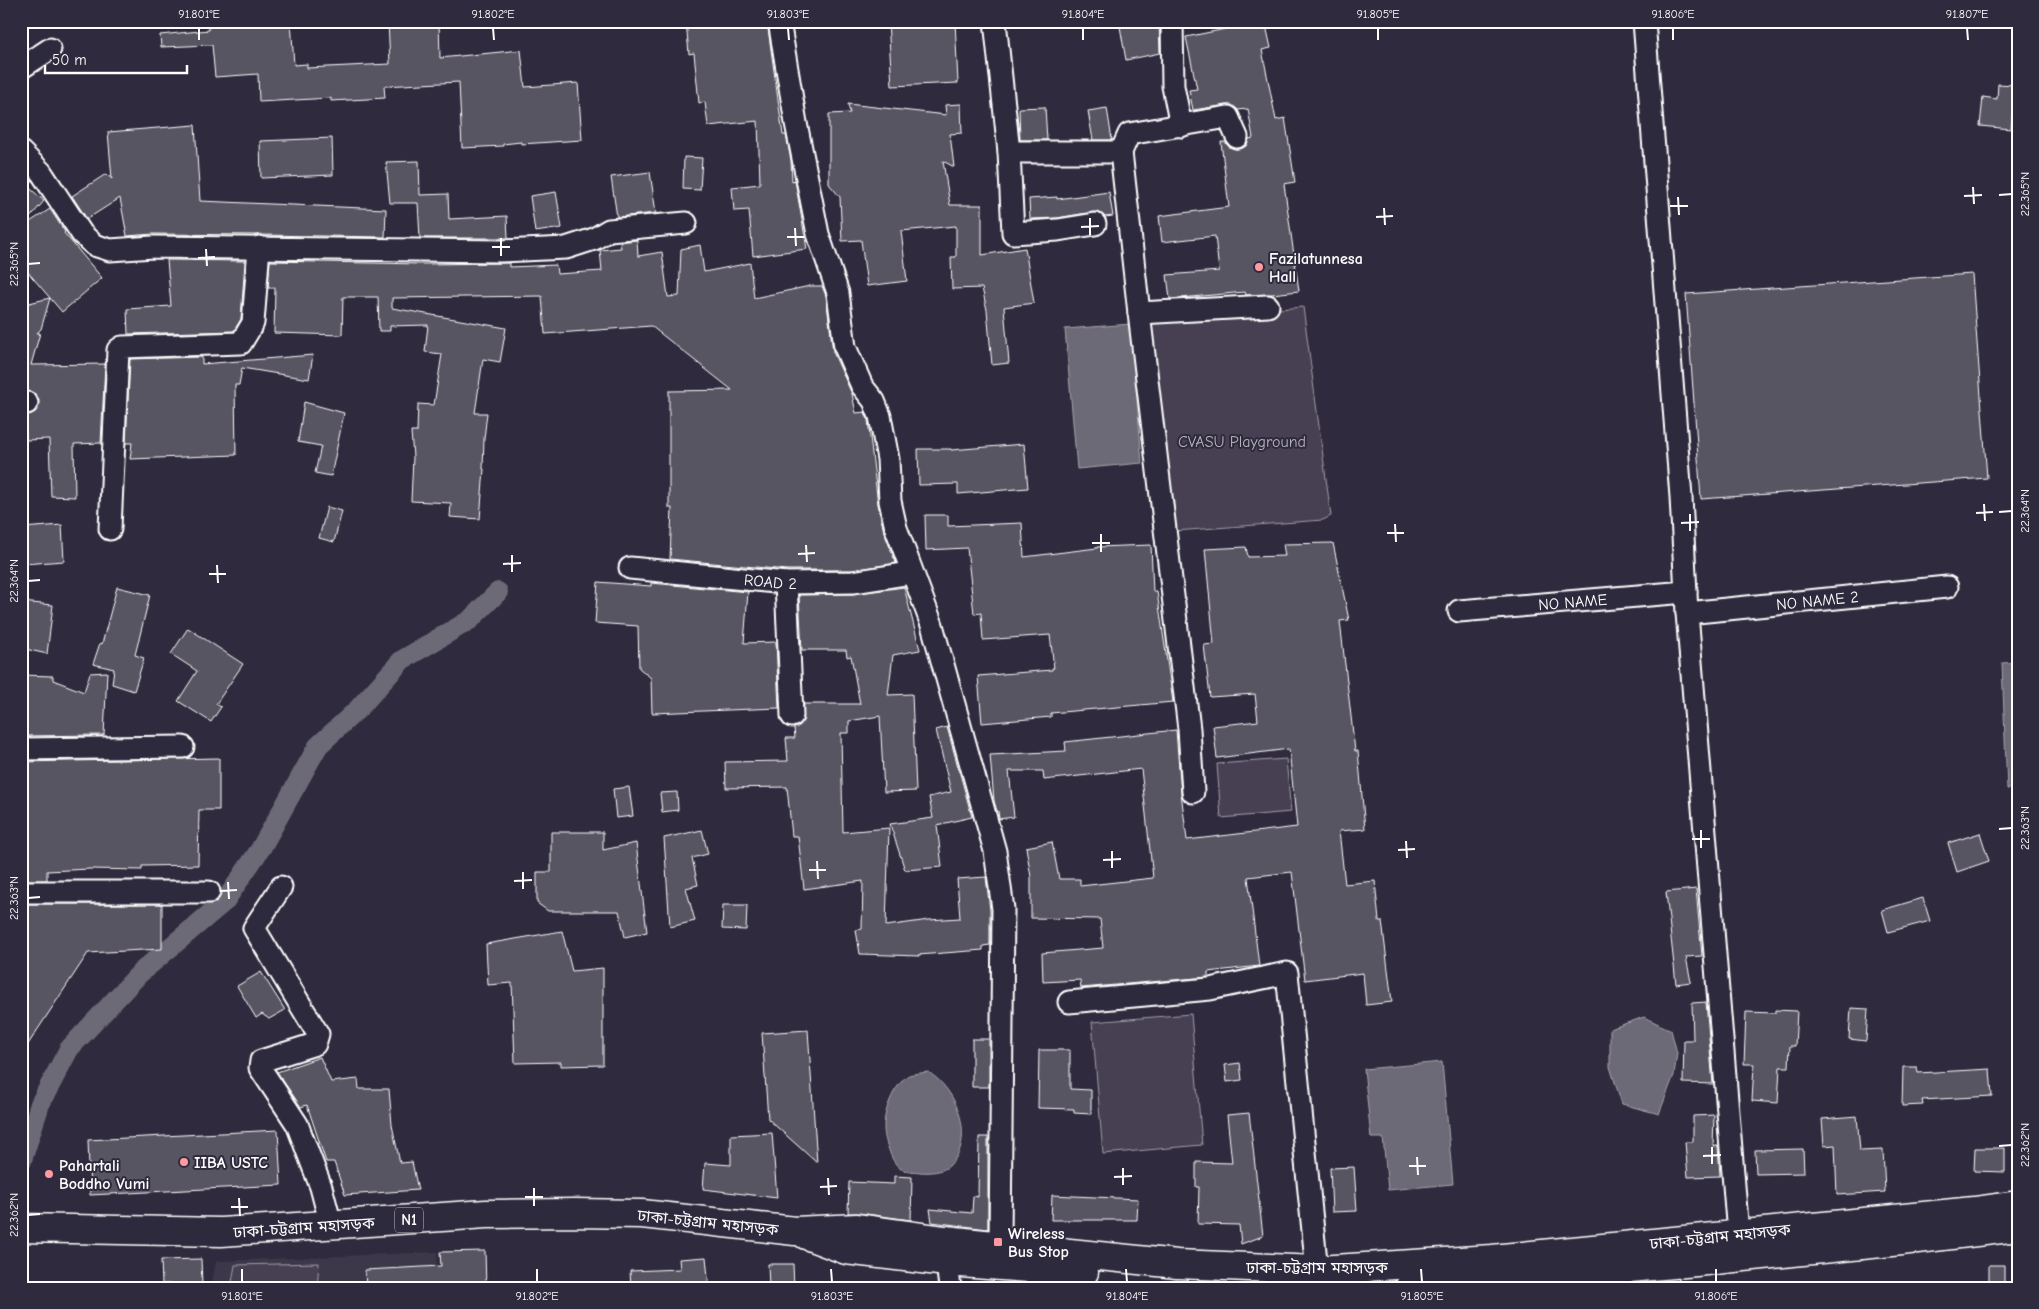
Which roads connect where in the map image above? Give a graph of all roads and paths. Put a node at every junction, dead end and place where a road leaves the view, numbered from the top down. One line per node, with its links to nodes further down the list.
1 (779, 21): 19 (street)
2 (995, 21): 10 (street)
3 (1172, 21): 7 (street)
4 (1644, 21): 22 (street)
5 (50, 49): 6 (street)
6 (21, 68)
7 (1181, 126): 8 (street); 11 (street)
8 (1237, 137)
9 (21, 152): 14 (street)
10 (1009, 152): 11 (street); 13 (street)
11 (1121, 152): 16 (street)
12 (686, 223): 14 (street)
13 (1095, 224)
14 (259, 247): 17 (street)
15 (1268, 306): 16 (street)
16 (1139, 313): 27 (street)
17 (110, 529)
18 (630, 568): 20 (street, ROAD 2)
19 (911, 573): 20 (street, ROAD 2); 38 (street)
20 (786, 583): 24 (street)
21 (1947, 587): 22 (street, NO NAME 2)
22 (1686, 603): 23 (street, NO NAME); 37 (street)
23 (1459, 611)
24 (792, 716)
25 (183, 747): 26 (street)
26 (21, 749)
27 (1193, 792)
28 (281, 886): 33 (street)
29 (21, 892): 30 (street)
30 (209, 892)
31 (1069, 1002): 41 (street)
32 (2018, 1205): 37 (highway, ঢাকা-চট্টগ্রাম মহাসড়ক / N1)
33 (331, 1225): 35 (highway, ঢাকা-চট্টগ্রাম মহাসড়ক / N1); 36 (highway, ঢাকা-চট্টগ্রাম মহাসড়ক / N1)
34 (2018, 1227): 40 (highway, ঢাকা-চট্টগ্রাম মহাসড়ক / N1)
35 (21, 1228)
36 (795, 1231): 38 (highway, ঢাকা-চট্টগ্রাম মহাসড়ক / N1); 39 (highway, ঢাকা-চট্টগ্রাম মহাসড়ক / N1)
37 (1738, 1234): 40 (highway, ঢাকা-চট্টগ্রাম মহাসড়ক / N1)
38 (1000, 1244): 41 (highway, ঢাকা-চট্টগ্রাম মহাসড়ক / N1)
39 (948, 1275): 41 (highway, ঢাকা-চট্টগ্রাম মহাসড়ক / N1)
40 (1493, 1276): 41 (highway, ঢাকা-চট্টগ্রাম মহাসড়ক / N1); 43 (highway, ঢাকা-চট্টগ্রাম মহাসড়ক / N1)
41 (1319, 1279): 42 (highway, ঢাকা-চট্টগ্রাম মহাসড়ক / N1)
42 (1360, 1288)
43 (1409, 1288)

